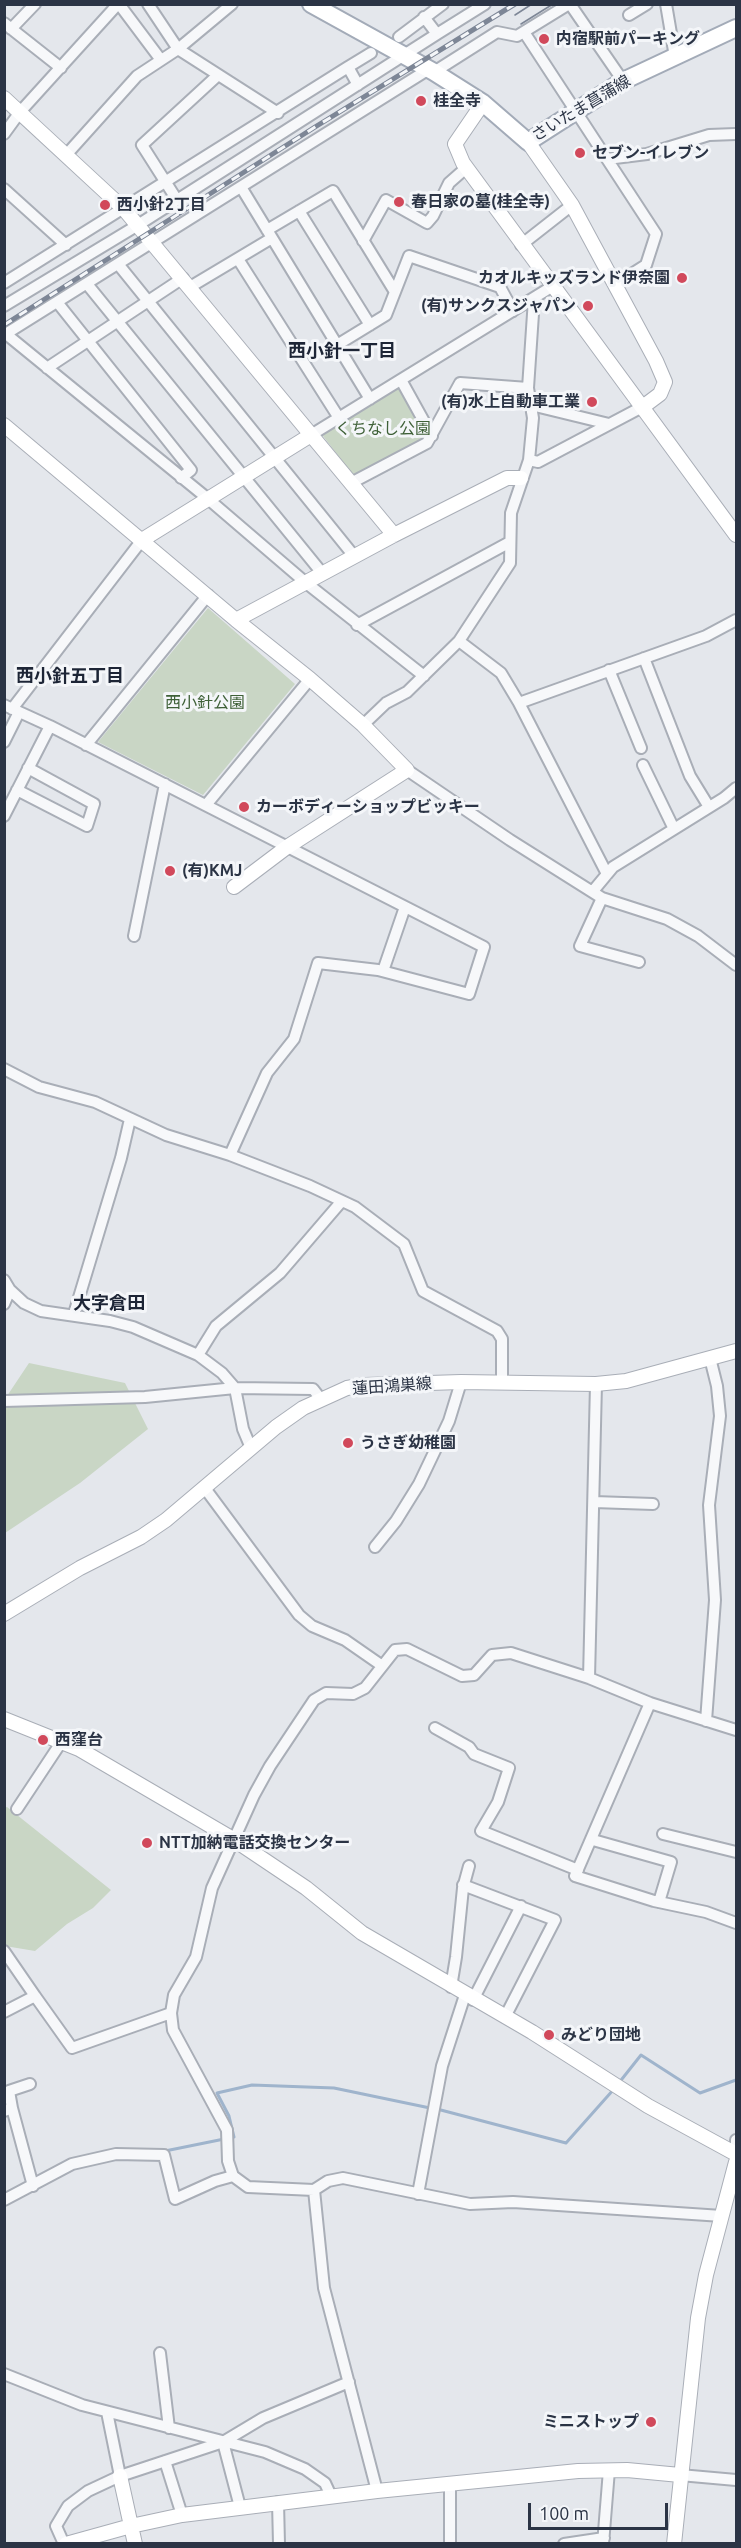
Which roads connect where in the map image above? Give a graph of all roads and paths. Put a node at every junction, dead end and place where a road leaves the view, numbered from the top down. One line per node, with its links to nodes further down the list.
1 (35, 4): 15 (street)
2 (118, 4): 24 (street); 26 (street)
3 (148, 4): 20 (street)
4 (232, 4): 20 (street)
5 (311, 4): 22 (main road, さいたま菖蒲線)
6 (443, 4): 13 (street)
7 (465, 4): 14 (street)
8 (485, 4): 14 (street)
9 (569, 4): 17 (street); 29 (street)
10 (648, 4): 12 (street)
11 (666, 4): 23 (street)
12 (629, 15)
13 (424, 17): 18 (street); 19 (street)
14 (463, 18): 18 (street)
15 (8, 26): 26 (street)
16 (736, 28): 23 (main road, さいたま菖蒲線)
17 (524, 32): 27 (street); 33 (street)
18 (437, 34): 22 (street)
19 (399, 37)
20 (178, 49): 24 (street); 28 (street)
21 (371, 53): 25 (street)
22 (404, 56): 27 (main road, さいたま菖蒲線); 30 (street)
23 (675, 57): 29 (main road, さいたま菖蒲線)
24 (161, 60): 39 (street)
25 (348, 67): 30 (street); 35 (street)
26 (61, 68): 34 (street)
27 (431, 70): 32 (main road, さいたま菖蒲線); 43 (street)
28 (217, 76): 35 (street); 42 (street)
29 (623, 81): 33 (main road, さいたま菖蒲線)
30 (358, 85): 45 (street)
31 (4, 98): 34 (street)
32 (483, 103): 38 (main road, さいたま菖蒲線); 41 (street)
33 (576, 110): 38 (main road, さいたま菖蒲線); 40 (street)
34 (20, 112): 36 (street); 39 (street)
35 (278, 113): 42 (street)
36 (4, 134)
37 (736, 134): 40 (street)
38 (528, 142): 46 (street)
39 (67, 154): 47 (street)
40 (607, 159): 62 (street)
41 (466, 168): 52 (street); 55 (street)
42 (166, 183): 45 (street); 47 (street)
43 (241, 187): 51 (street); 53 (street)
44 (4, 189): 54 (street)
45 (177, 200): 49 (street)
46 (572, 205): 55 (street); 62 (street)
47 (124, 209): 49 (street); 50 (street)
48 (299, 211): 51 (street); 52 (street); 71 (street)
49 (138, 225): 53 (street); 56 (street)
50 (84, 234): 54 (street); 56 (street)
51 (269, 234): 57 (street); 74 (street)
52 (363, 241): 64 (street)
53 (153, 242): 58 (street); 59 (street)
54 (66, 245): 60 (street)
55 (521, 245): 63 (street)
56 (96, 250): 68 (street)
57 (238, 259): 59 (street); 81 (street)
58 (118, 264): 61 (street); 67 (street)
59 (186, 283): 67 (street); 84 (street)
60 (4, 284)
61 (87, 284): 66 (street); 70 (street)
62 (616, 284): 80 (street)
63 (553, 286): 65 (street); 80 (street)
64 (395, 292): 69 (street); 71 (street)
65 (534, 298): 69 (street); 77 (street)
66 (57, 302): 72 (street); 73 (street)
67 (148, 302): 70 (street); 86 (street)
68 (4, 306)
69 (513, 311): 76 (street)
70 (117, 322): 73 (street); 88 (street)
71 (370, 325): 74 (street)
72 (5, 335): 75 (street)
73 (87, 342): 75 (street); 89 (street)
74 (337, 345): 78 (street)
75 (47, 368): 89 (street)
76 (401, 380): 78 (street); 85 (street)
77 (528, 388): 79 (street); 85 (street)
78 (370, 399): 81 (street)
79 (531, 405): 82 (street); 87 (street)
80 (644, 406): 82 (street); 94 (street)
81 (339, 418): 84 (street)
82 (609, 424): 87 (street)
83 (4, 425): 95 (street)
84 (311, 435): 86 (street); 91 (street)
85 (432, 436): 91 (street)
86 (274, 458): 88 (street); 97 (street)
87 (529, 460): 90 (street)
88 (243, 476): 92 (street); 98 (street)
89 (182, 478): 92 (street)
90 (521, 478): 93 (street); 96 (street)
91 (351, 483): 93 (street)
92 (207, 498): 95 (street); 99 (street)
93 (393, 534): 97 (street)
94 (736, 535)
95 (142, 540): 100 (street); 110 (street)
96 (510, 542): 103 (street); 104 (street)
97 (354, 556): 98 (street)
98 (322, 573): 99 (street)
99 (305, 582): 101 (street); 103 (street)
100 (208, 595): 101 (street); 114 (street)
101 (236, 620): 108 (street)
102 (736, 620): 105 (street)
103 (357, 625): 107 (street)
104 (459, 642): 107 (street); 109 (street)
105 (644, 658): 106 (street); 123 (street)
106 (609, 670): 109 (street); 115 (street)
107 (424, 676): 111 (street)
108 (310, 679): 111 (street); 122 (street)
109 (519, 704): 127 (street)
110 (12, 709): 112 (street); 113 (street)
111 (363, 725): 118 (street)
112 (50, 726): 114 (street); 117 (street)
113 (4, 742)
114 (86, 745): 119 (street)
115 (641, 748)
116 (643, 765): 125 (street)
117 (28, 768): 121 (street); 121 (street)
118 (407, 770): 126 (street); 129 (street)
119 (165, 784): 122 (street); 132 (street)
120 (736, 788): 123 (street)
121 (12, 793): 124 (street)
122 (206, 805): 126 (street)
123 (709, 807): 125 (street)
124 (4, 816)
125 (674, 829): 127 (street)
126 (287, 848): 128 (street); 131 (street)
127 (607, 874): 129 (street)
128 (234, 887)
129 (593, 891): 130 (street)
130 (602, 898): 133 (street); 134 (street)
131 (405, 907): 135 (street); 135 (street)
132 (134, 936)
133 (639, 962)
134 (736, 965)
135 (383, 971): 138 (street)
136 (4, 1069): 137 (street)
137 (130, 1119): 138 (street); 142 (street)
138 (230, 1155): 139 (street)
139 (341, 1202): 144 (street); 147 (street)
140 (7, 1285): 141 (street); 142 (street)
141 (4, 1304)
142 (74, 1314): 144 (street)
143 (736, 1350): 145 (street, 蓮田鴻巣線)
144 (198, 1355): 149 (street)
145 (710, 1358): 148 (street, 蓮田鴻巣線); 162 (street)
146 (461, 1382): 147 (street, 蓮田鴻巣線); 150 (street, 蓮田鴻巣線); 156 (street)
147 (502, 1383): 148 (street, 蓮田鴻巣線)
148 (596, 1384): 154 (street)
149 (235, 1389): 150 (street); 151 (street); 152 (street)
150 (320, 1398): 152 (street, 蓮田鴻巣線)
151 (4, 1401)
152 (251, 1448): 153 (street, 蓮田鴻巣線)
153 (204, 1487): 157 (street, 蓮田鴻巣線); 158 (street)
154 (594, 1502): 155 (street); 159 (street)
155 (653, 1504)
156 (375, 1547)
157 (4, 1614)
158 (381, 1665): 159 (street); 168 (street)
159 (589, 1678): 160 (street)
160 (650, 1703): 162 (street); 169 (street)
161 (4, 1719): 165 (street)
162 (706, 1721): 164 (street)
163 (435, 1728): 172 (street)
164 (736, 1730)
165 (62, 1742): 166 (street); 168 (street)
166 (16, 1809)
167 (663, 1834): 170 (street)
168 (233, 1839): 178 (street); 182 (street)
169 (593, 1840): 172 (street); 174 (street)
170 (736, 1851)
171 (468, 1866): 173 (street)
172 (578, 1870): 174 (street)
173 (463, 1885): 175 (street); 178 (street)
174 (659, 1902): 176 (street)
175 (521, 1906): 180 (street); 183 (street)
176 (736, 1923)
177 (4, 1951): 179 (street)
178 (451, 1987): 180 (street)
179 (35, 1996): 181 (street); 182 (street)
180 (469, 1997): 183 (street); 192 (street)
181 (4, 2012)
182 (171, 2013): 189 (street)
183 (505, 2017): 187 (street)
184 (30, 2084): 185 (street)
185 (8, 2110): 190 (street)
186 (736, 2140): 187 (street)
187 (736, 2152)
188 (736, 2162): 194 (street)
189 (233, 2176): 190 (street); 191 (street)
190 (33, 2186): 193 (street)
191 (314, 2190): 192 (street); 197 (street)
192 (418, 2194): 194 (street)
193 (4, 2200)
194 (722, 2216): 203 (street)
195 (160, 2354): 199 (street)
196 (4, 2374): 198 (street)
197 (349, 2382): 200 (street); 207 (street)
198 (107, 2412): 199 (street); 204 (street)
199 (169, 2428): 200 (street)
200 (223, 2442): 201 (street); 208 (street); 210 (street)
201 (165, 2461): 204 (street); 211 (street)
202 (609, 2470): 203 (street); 206 (street); 213 (street)
203 (680, 2475): 205 (street); 219 (street)
204 (120, 2476): 212 (street); 214 (street)
205 (736, 2481)
206 (450, 2484): 207 (street); 217 (street)
207 (377, 2491): 208 (street)
208 (331, 2496): 209 (street)
209 (278, 2502): 210 (street); 216 (street)
210 (240, 2507): 211 (street)
211 (182, 2515): 212 (street)
212 (131, 2526): 214 (street); 215 (street)
213 (603, 2541): 218 (street)
214 (65, 2544)
215 (135, 2544)
216 (279, 2544)
217 (450, 2544)
218 (564, 2544)
219 (674, 2544)

